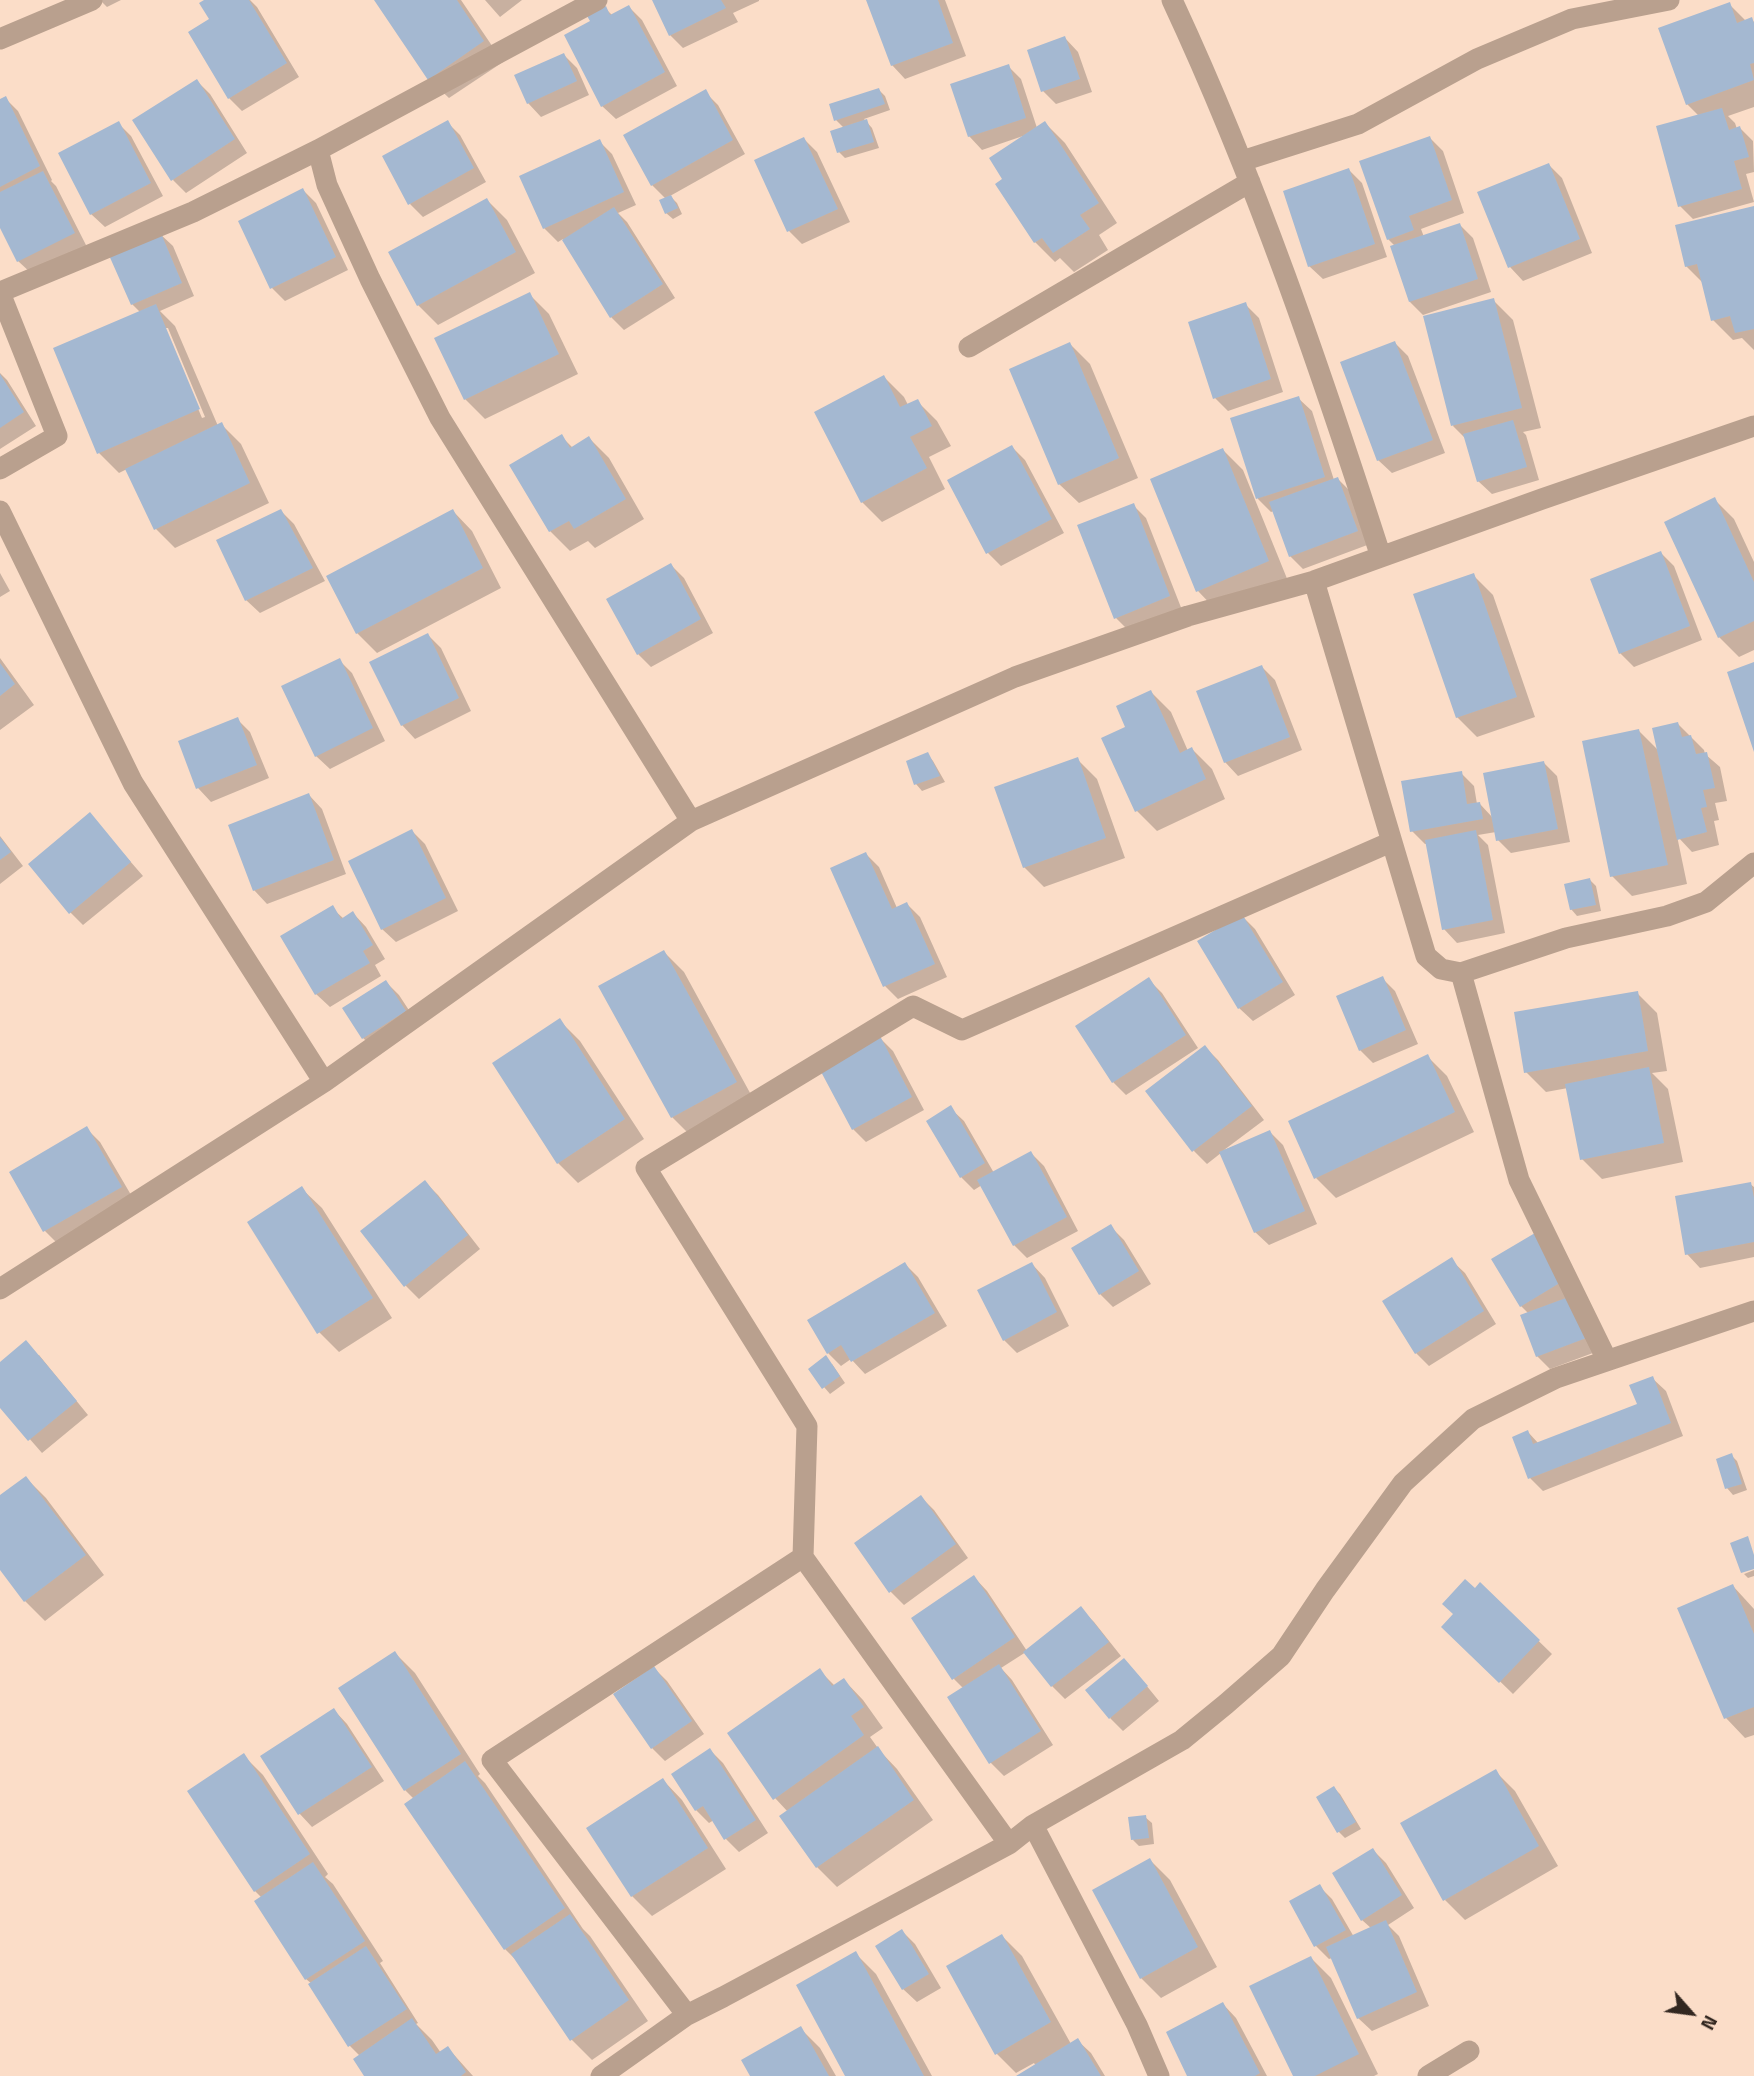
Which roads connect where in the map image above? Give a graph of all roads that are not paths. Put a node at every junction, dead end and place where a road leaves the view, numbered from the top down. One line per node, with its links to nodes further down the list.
1 (92, 0): 5 (street)
2 (597, 0): 6 (street)
3 (1172, 0): 7 (street)
4 (1669, 0): 7 (street)
5 (0, 39)
6 (318, 150): 9 (street); 16 (street)
7 (1242, 161): 8 (street)
8 (1250, 183): 10 (street); 14 (street)
9 (0, 292): 12 (street)
10 (969, 347)
11 (1754, 426): 14 (street)
12 (0, 469)
13 (0, 511): 20 (street)
14 (1381, 557): 15 (street)
15 (1314, 582): 16 (street); 17 (street)
16 (691, 821): 20 (street)
17 (1391, 842): 19 (street); 24 (street)
18 (1754, 863): 19 (street)
19 (1461, 973): 23 (street)
20 (324, 1082): 21 (street)
21 (0, 1289)
22 (1754, 1311): 23 (street)
23 (1607, 1360): 25 (street)
24 (803, 1557): 26 (street); 27 (street)
25 (1033, 1825): 26 (street); 30 (street)
26 (1009, 1844): 27 (street)
27 (687, 2015): 29 (street)
28 (1469, 2051): 31 (street)
29 (601, 2076)
30 (1159, 2076)
31 (1428, 2076)

